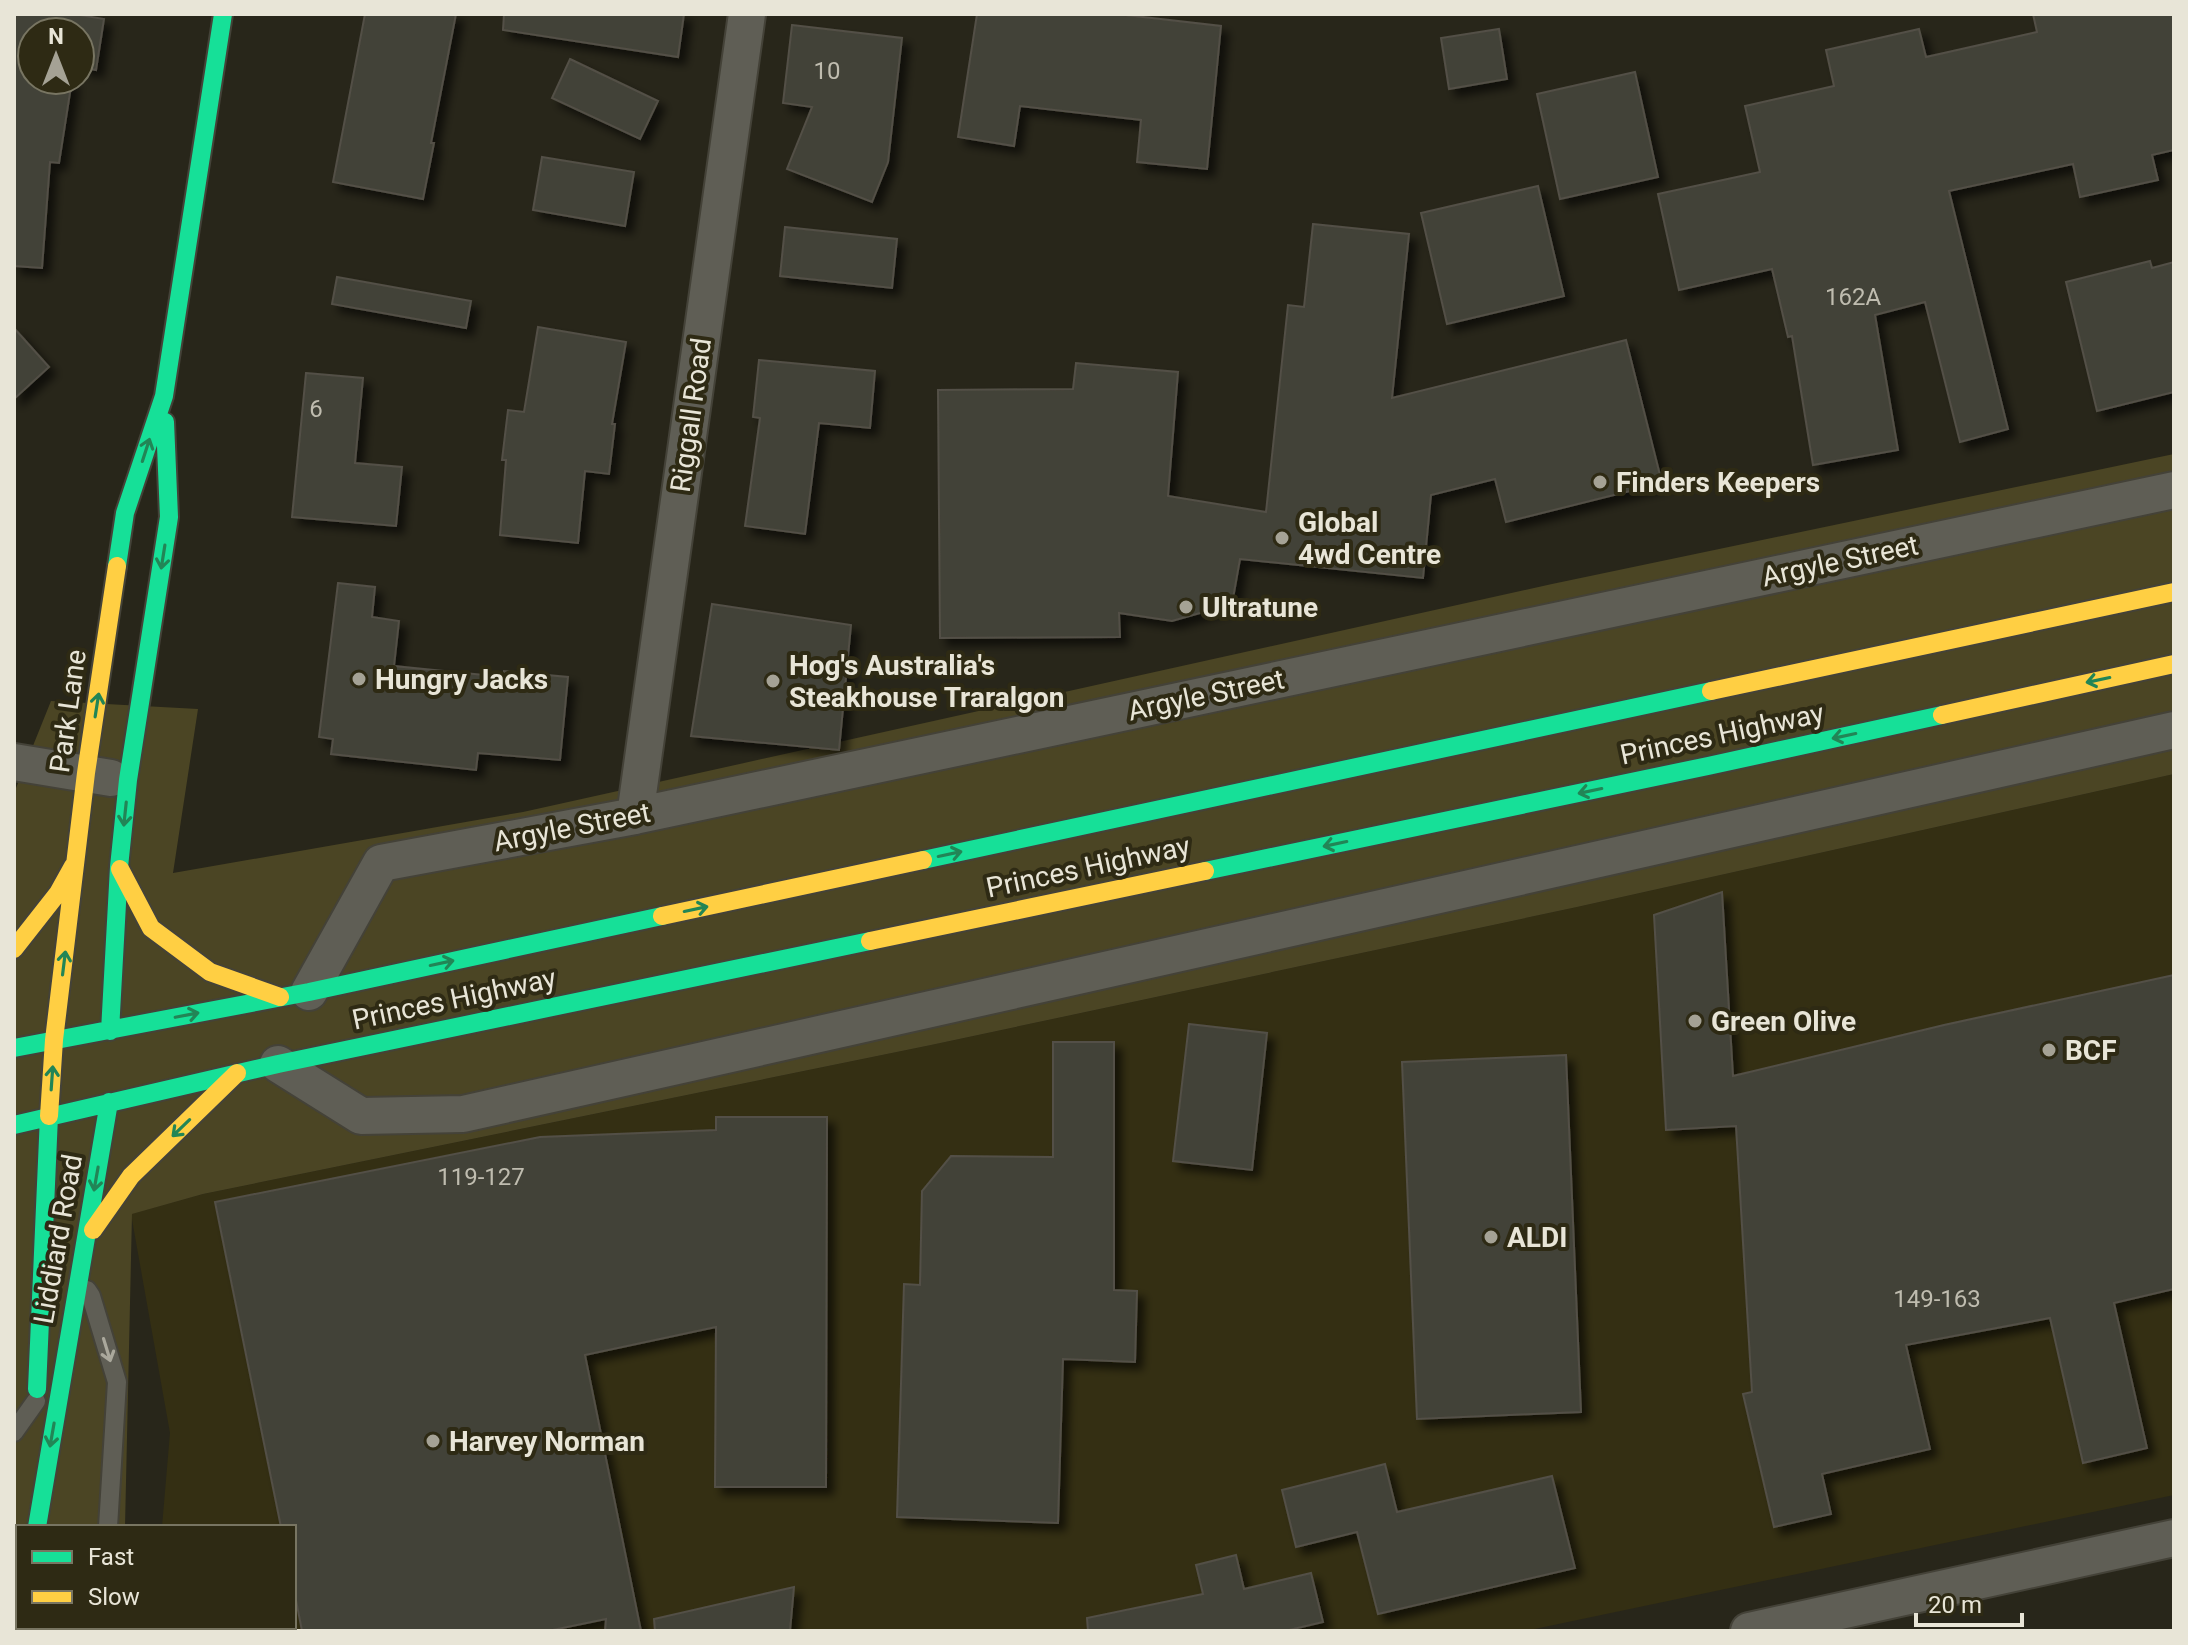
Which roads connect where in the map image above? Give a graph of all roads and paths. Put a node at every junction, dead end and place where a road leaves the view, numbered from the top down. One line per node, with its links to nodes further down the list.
1 (223, 14): 3 (main road, Park Lane)
2 (747, 14): 11 (street, Riggall Road)
3 (164, 396): 9 (main road, Park Lane, one-way to 3); 10 (main road, Park Lane, one-way to 10)
4 (2174, 490): 11 (street, Argyle Street)
5 (2174, 592): 15 (main road, Princes Highway, one-way to 5)
6 (2174, 664): 19 (main road, Princes Highway, one-way to 19)
7 (2174, 730): 19 (street)
8 (14, 762): 9 (street)
9 (86, 773): 10 (street); 12 (main road, Park Lane)
10 (128, 780): 13 (main road, Park Lane, one-way to 13)
11 (635, 816): 15 (street, Argyle Street)
12 (78, 859): 14 (main road); 17 (main road, Park Lane, one-way to 12)
13 (119, 867): 15 (main road); 16 (main road, Park Lane)
14 (14, 949)
15 (294, 994): 16 (main road, Princes Highway, one-way to 15)
16 (110, 1038): 17 (main road, Princes Highway)
17 (54, 1040): 18 (main road, Princes Highway); 22 (main road, Liddiard Road, one-way to 17)
18 (14, 1048)
19 (278, 1064): 20 (main road, Princes Highway)
20 (237, 1073): 21 (main road, Princes Highway); 24 (main road, one-way to 24)
21 (110, 1095): 22 (main road, Princes Highway); 24 (main road, Liddiard Road, one-way to 24)
22 (49, 1116): 23 (main road, Princes Highway); 27 (main road, Liddiard Road)
23 (14, 1125)
24 (85, 1240): 25 (main road, Liddiard Road)
25 (79, 1278): 30 (main road, Liddiard Road, one-way to 30); 31 (lane, one-way to 31)
26 (23, 1317): 27 (main road)
27 (36, 1394): 28 (lane); 29 (main road, Liddiard Road)
28 (14, 1432)
29 (30, 1525)
30 (37, 1525)
31 (108, 1525)
32 (2174, 1538): 33 (street)
33 (1749, 1631)

